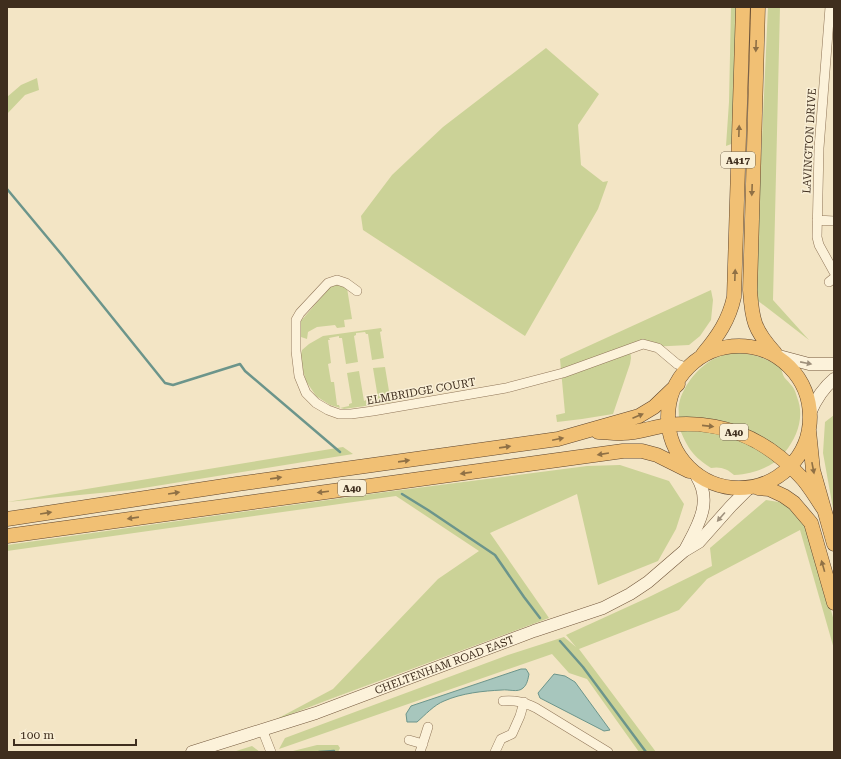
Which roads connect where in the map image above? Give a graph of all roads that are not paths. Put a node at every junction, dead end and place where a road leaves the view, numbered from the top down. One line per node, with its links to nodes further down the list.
1 (743, 7): 10 (highway, A417, one-way to 1)
2 (758, 7): 9 (highway, A417, one-way to 9)
3 (830, 7): 4 (street, LAVINGTON DRIVE)
4 (829, 74): 5 (street, LAVINGTON DRIVE)
5 (817, 220): 6 (street); 7 (street, LAVINGTON DRIVE)
6 (834, 221)
7 (834, 272)
8 (357, 290): 12 (street, ELMBRIDGE COURT)
9 (777, 355): 10 (highway, A40); 11 (main road, one-way to 11); 15 (highway, A40)
10 (702, 356): 12 (highway, A40)
11 (834, 364)
12 (688, 368): 14 (highway, A40)
13 (834, 379): 15 (main road)
14 (678, 384): 16 (highway, A40); 18 (highway, A40, one-way to 14)
15 (810, 413): 17 (highway, A40)
16 (669, 425): 18 (highway, A40); 19 (highway, A40, one-way to 19); 20 (highway, A40)
17 (809, 429): 19 (highway, A40); 22 (highway, A40, one-way to 22)
18 (588, 431): 23 (highway, A40, one-way to 18)
19 (789, 464): 21 (highway, A40); 22 (highway, A40)
20 (693, 474): 21 (highway, A40); 24 (highway, A40, one-way to 24); 26 (main road, CHELTENHAM ROAD EAST)
21 (753, 489): 26 (main road, CHELTENHAM ROAD EAST, one-way to 26); 27 (highway, A40, one-way to 21)
22 (823, 508): 25 (highway, A40)
23 (7, 519)
24 (7, 536)
25 (834, 544)
26 (684, 551): 31 (main road, CHELTENHAM ROAD EAST)
27 (834, 603)
28 (503, 701): 29 (street)
29 (524, 702): 36 (street); 37 (street)
30 (428, 727): 33 (street)
31 (262, 729): 34 (main road, CHELTENHAM ROAD EAST); 35 (street)
32 (409, 740): 33 (street)
33 (421, 748)
34 (192, 752)
35 (271, 752)
36 (495, 752)
37 (608, 752)

